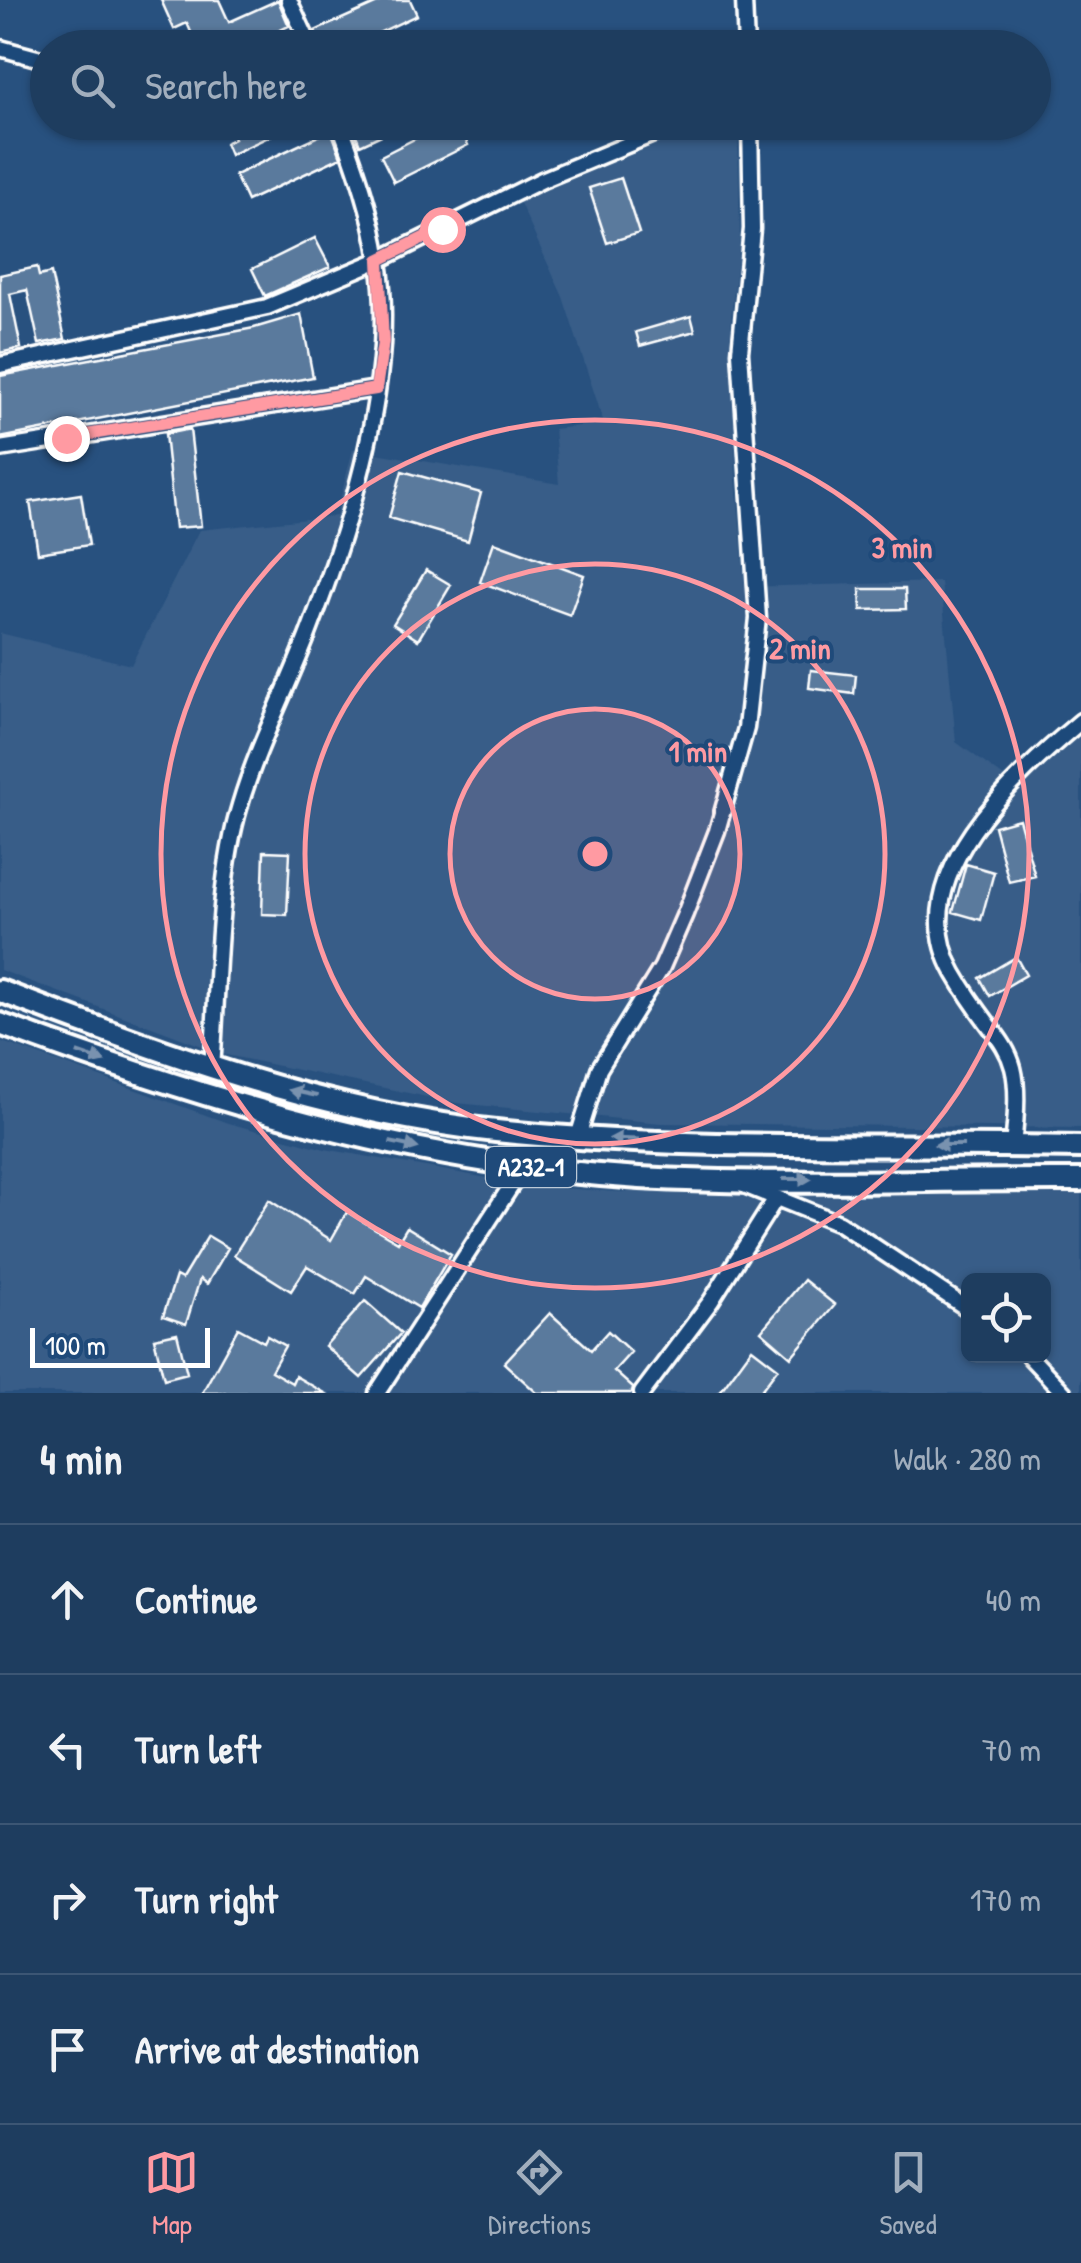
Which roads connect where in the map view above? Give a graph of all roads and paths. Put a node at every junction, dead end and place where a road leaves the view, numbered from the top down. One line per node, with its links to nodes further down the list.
1 (289, 0): 3 (street)
2 (744, 0): 4 (street)
3 (303, 30)
4 (745, 30)
5 (0, 48): 6 (street)
6 (30, 56)
7 (346, 140): 10 (street)
8 (639, 140): 10 (street)
9 (750, 140): 18 (street)
10 (379, 260): 11 (street); 12 (street)
11 (0, 365)
12 (376, 389): 13 (street); 17 (street)
13 (0, 449)
14 (1081, 721): 19 (street)
15 (0, 992): 17 (highway, A232-1)
16 (0, 1024): 21 (highway, A232-1, one-way to 21)
17 (212, 1068): 18 (highway, A232-1, one-way to 17)
18 (578, 1137): 19 (highway, A232-1, one-way to 18)
19 (1014, 1145): 20 (highway, A232-1)
20 (1081, 1147): 23 (highway)
21 (524, 1166): 22 (highway, A232-1); 27 (street)
22 (730, 1180): 23 (highway, A232-1, one-way to 23); 24 (street)
23 (1080, 1180)
24 (776, 1198): 25 (street); 28 (street)
25 (961, 1304)
26 (1036, 1363): 29 (street)
27 (376, 1393)
28 (642, 1393)
29 (1064, 1393)

